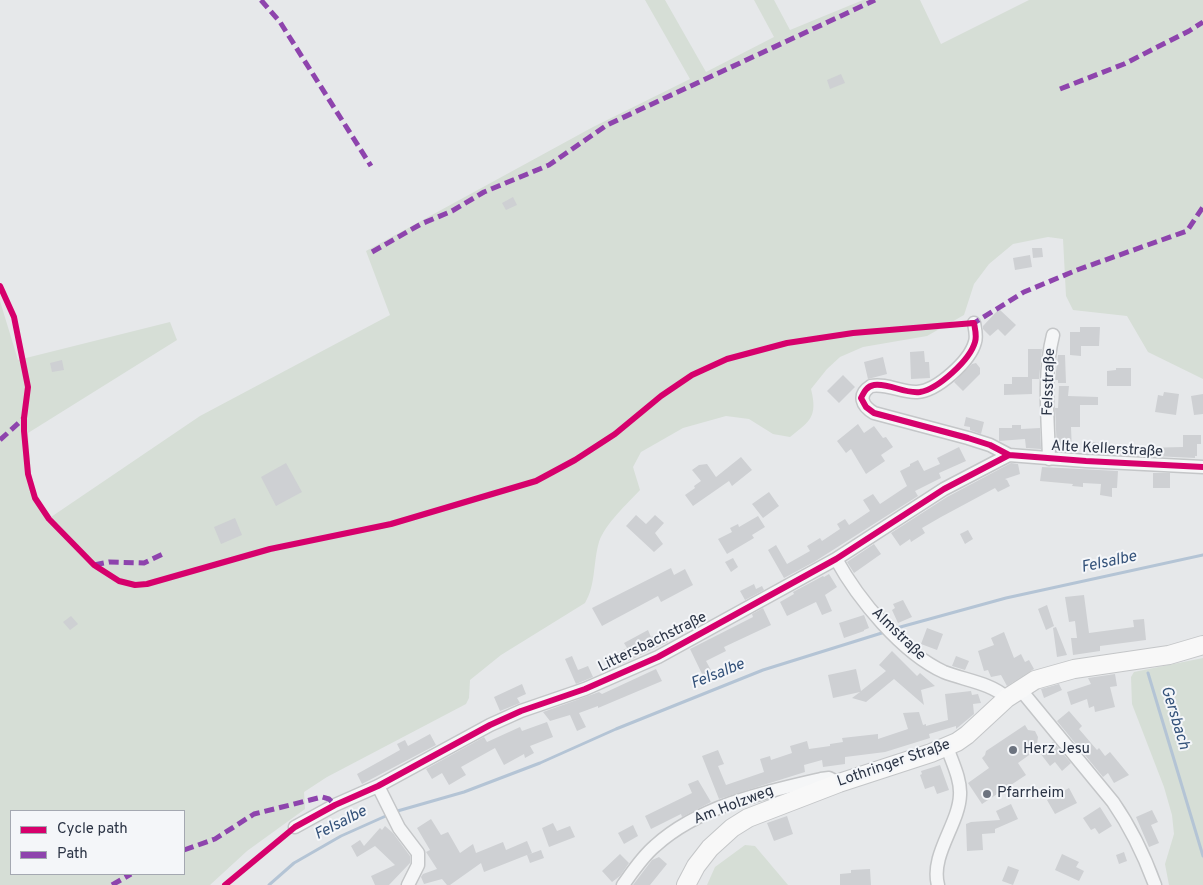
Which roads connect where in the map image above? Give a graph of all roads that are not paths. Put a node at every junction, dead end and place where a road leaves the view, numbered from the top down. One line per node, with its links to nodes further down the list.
1 (974, 323): 3 (street)
2 (1053, 335): 4 (street, Felsstraße)
3 (1009, 455): 4 (street, Alte Kellerstraße); 6 (street, Littersbachstraße)
4 (1049, 459): 5 (street, Alte Kellerstraße)
5 (1203, 466)
6 (836, 559): 8 (street, Almstraße); 11 (street, Littersbachstraße)
7 (1203, 645): 8 (main road, Lothringer Straße)
8 (1014, 693): 9 (main road, Lothringer Straße); 17 (street)
9 (947, 747): 10 (main road, Lothringer Straße); 16 (street)
10 (839, 783): 14 (street, Am Holzweg); 15 (main road, Lothringer Straße)
11 (378, 786): 12 (street, Littersbachstraße); 13 (street)
12 (295, 827)
13 (408, 885)
14 (623, 885)
15 (686, 885)
16 (938, 885)
17 (1155, 885)

